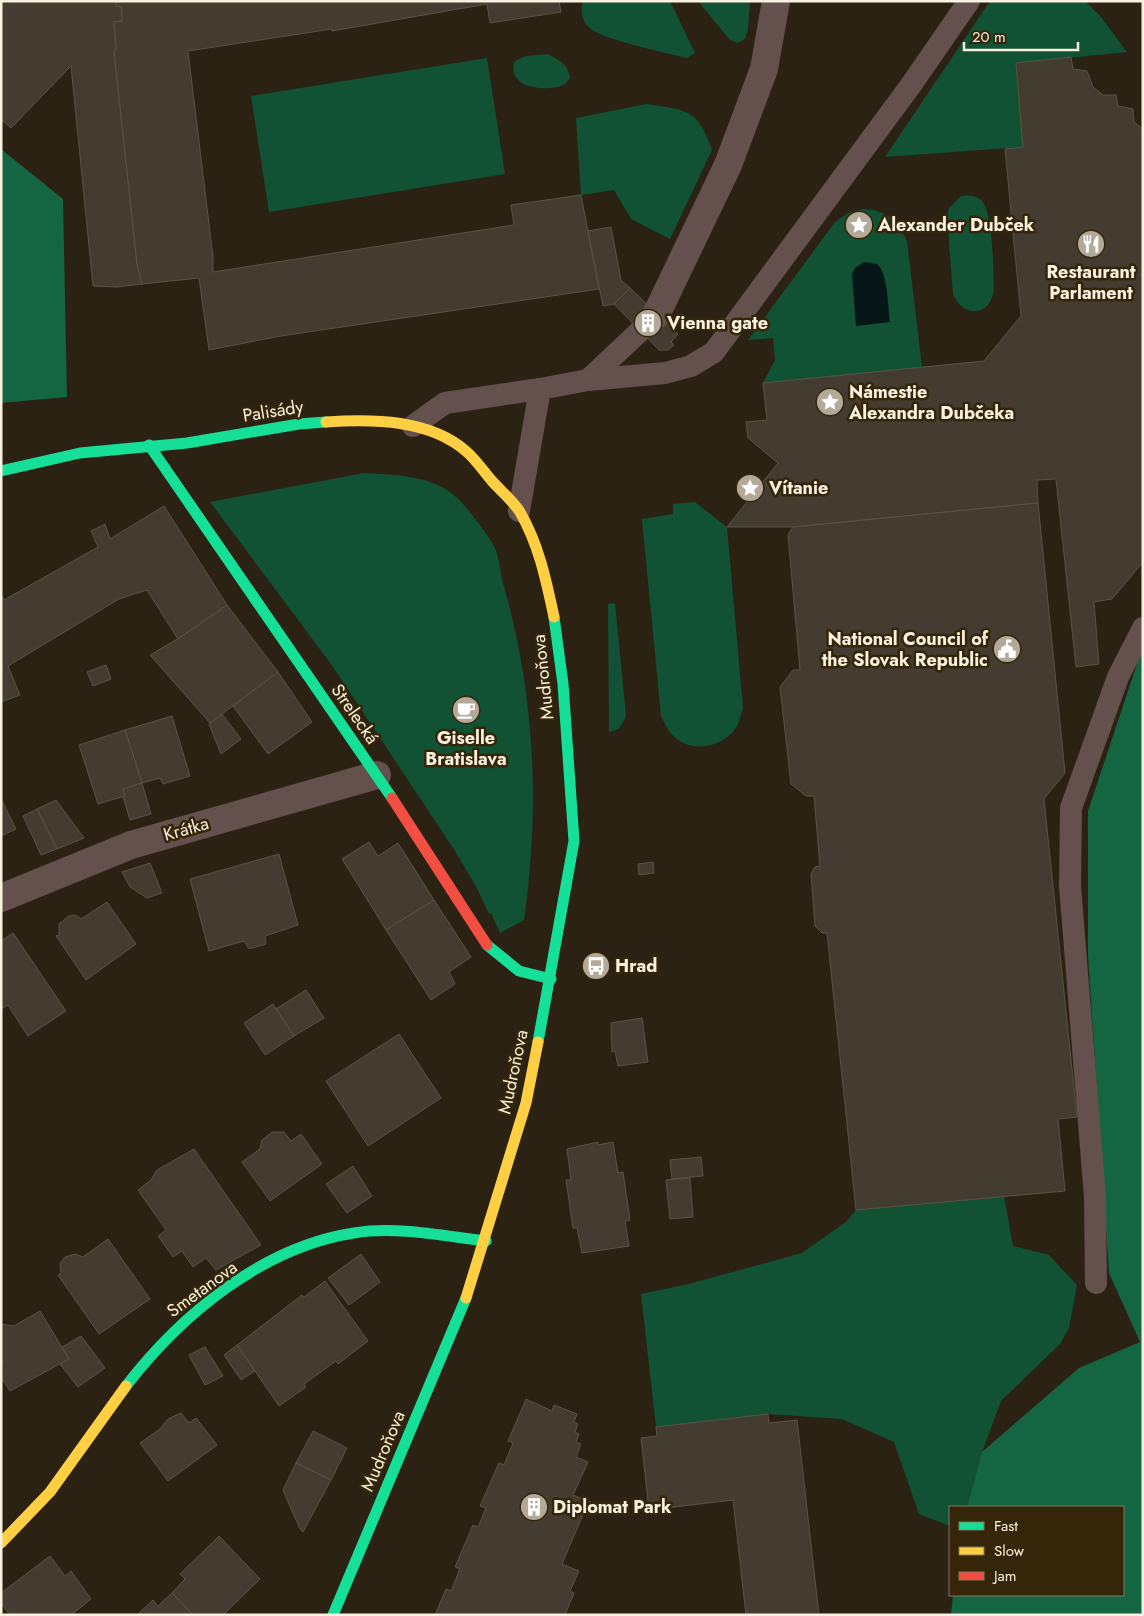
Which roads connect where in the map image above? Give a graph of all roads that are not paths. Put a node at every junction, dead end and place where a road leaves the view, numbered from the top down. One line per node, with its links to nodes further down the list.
1 (776, 1): 3 (street)
2 (969, 1): 4 (lane)
3 (648, 323): 4 (lane)
4 (588, 380): 5 (lane)
5 (540, 389): 6 (lane); 9 (lane)
6 (413, 426): 7 (street, Palisády); 9 (street, Palisády)
7 (149, 445): 8 (street, Palisády); 11 (street, Strelecká)
8 (1, 471)
9 (519, 511): 13 (street, Mudroňova)
10 (1143, 628): 15 (lane)
11 (377, 775): 12 (street, Krátka); 13 (street, Strelecká)
12 (1, 898)
13 (551, 979): 14 (street, Mudroňova)
14 (486, 1242): 16 (street, Smetanova); 17 (street, Mudroňova)
15 (1096, 1283)
16 (1, 1543)
17 (333, 1615)

